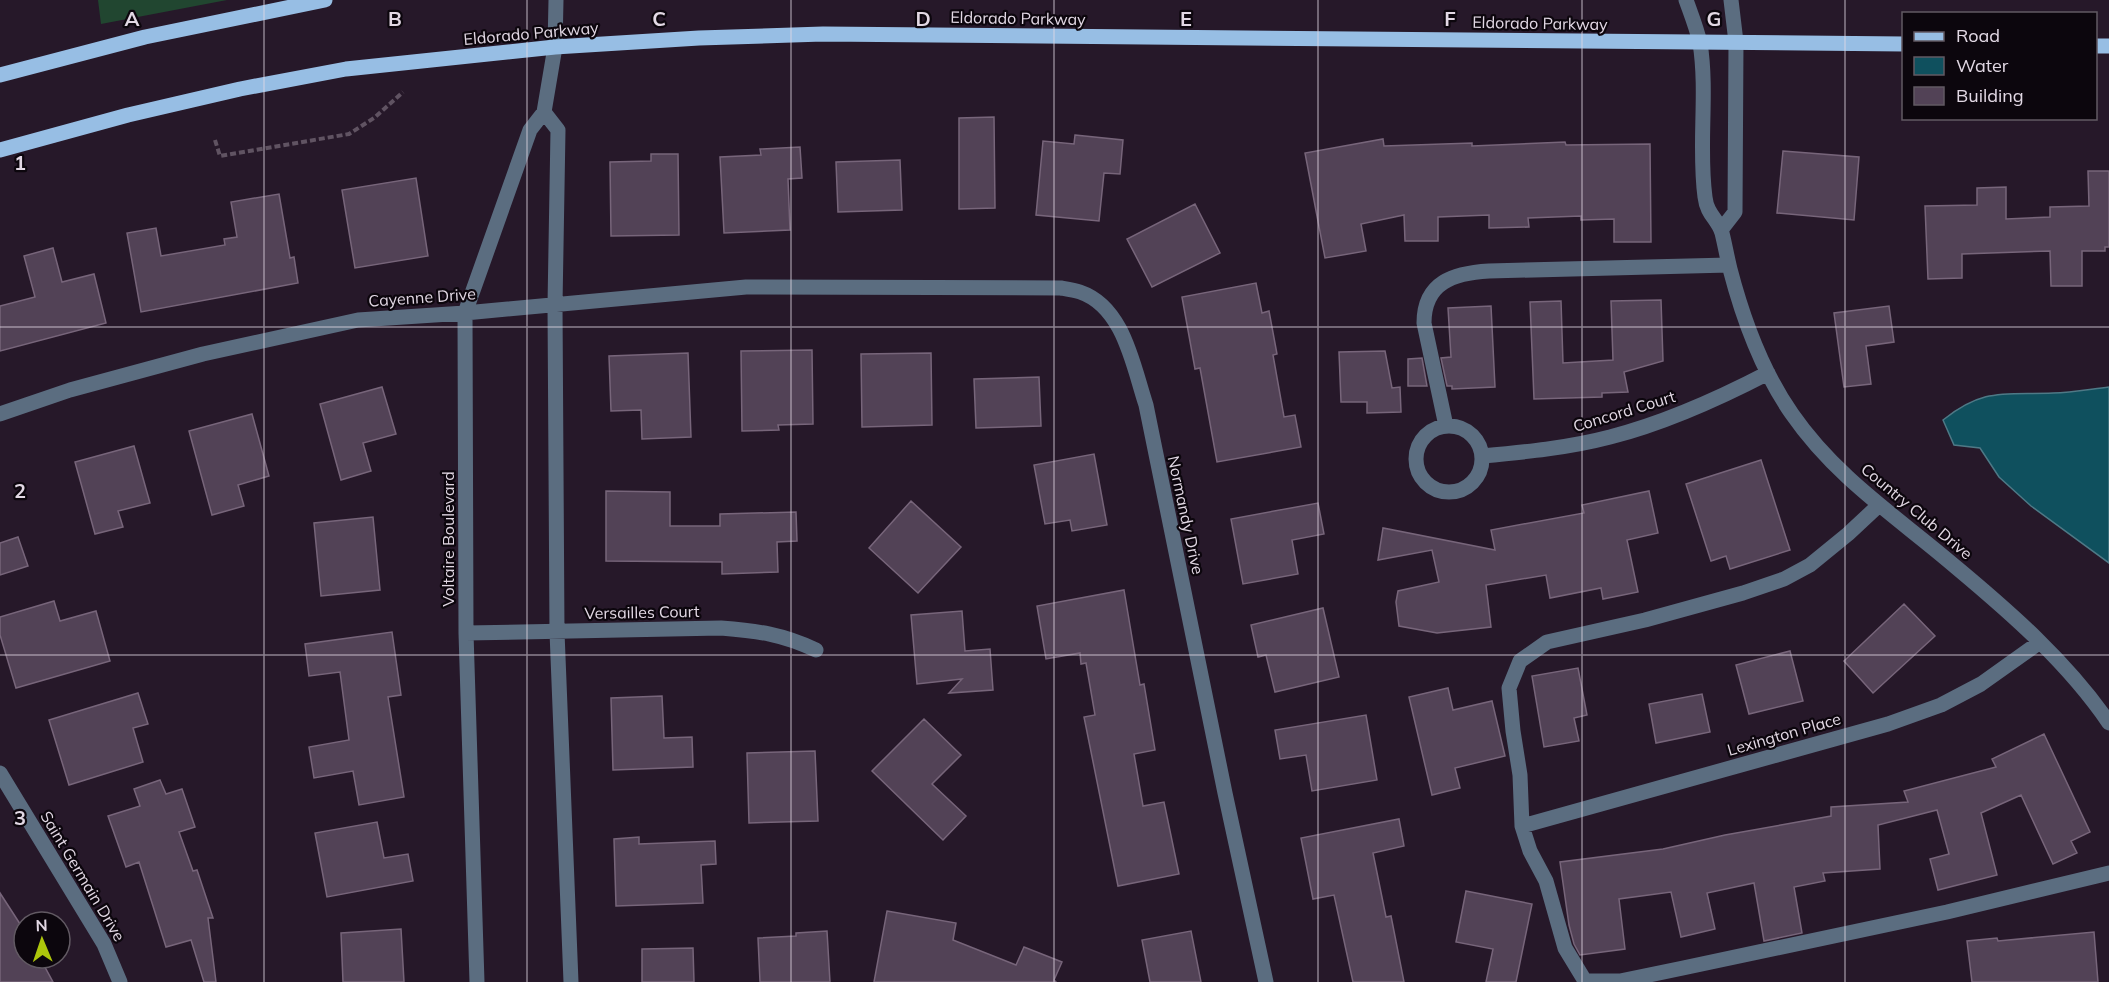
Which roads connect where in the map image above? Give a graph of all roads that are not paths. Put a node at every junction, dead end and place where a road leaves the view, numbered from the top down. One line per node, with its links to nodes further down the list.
1 (325, 0): 9 (main road)
2 (556, 0): 8 (street, Voltaire Boulevard)
3 (1686, 0): 5 (street, Country Club Drive)
4 (1731, 0): 6 (street)
5 (1700, 42): 6 (main road, Eldorado Parkway); 8 (main road, Eldorado Parkway); 12 (street, Country Club Drive)
6 (1736, 42): 7 (main road, Eldorado Parkway); 12 (street)
7 (1902, 44)
8 (555, 46): 10 (street, Voltaire Boulevard); 11 (main road, Eldorado Parkway)
9 (0, 75)
10 (544, 112): 15 (street); 16 (street, Voltaire Boulevard)
11 (0, 150)
12 (1721, 230): 13 (street, Country Club Drive)
13 (1729, 265): 17 (street, Country Club Drive); 19 (street)
14 (858, 288): 15 (street, Cayenne Drive); 33 (street, Normandy Drive)
15 (555, 305): 16 (street, Cayenne Drive); 22 (street)
16 (465, 313): 18 (street, Cayenne Drive); 23 (street, Voltaire Boulevard)
17 (1768, 374): 20 (street, Concord Court); 21 (street, Country Club Drive)
18 (0, 414)
19 (1446, 426): 20 (street); 20 (street)
20 (1482, 456)
21 (1878, 506): 24 (street, Country Club Drive); 28 (street)
22 (557, 632): 23 (street, Versailles Court); 25 (street, Versailles Court); 32 (street)
23 (466, 633): 31 (street, Voltaire Boulevard)
24 (2040, 642): 26 (street, Country Club Drive); 28 (street, Lexington Place)
25 (816, 650)
26 (2109, 723)
27 (0, 773): 30 (street, Saint Germain Drive)
28 (1522, 826): 29 (street)
29 (2109, 873)
30 (120, 982)
31 (477, 982)
32 (571, 982)
33 (1266, 982)

